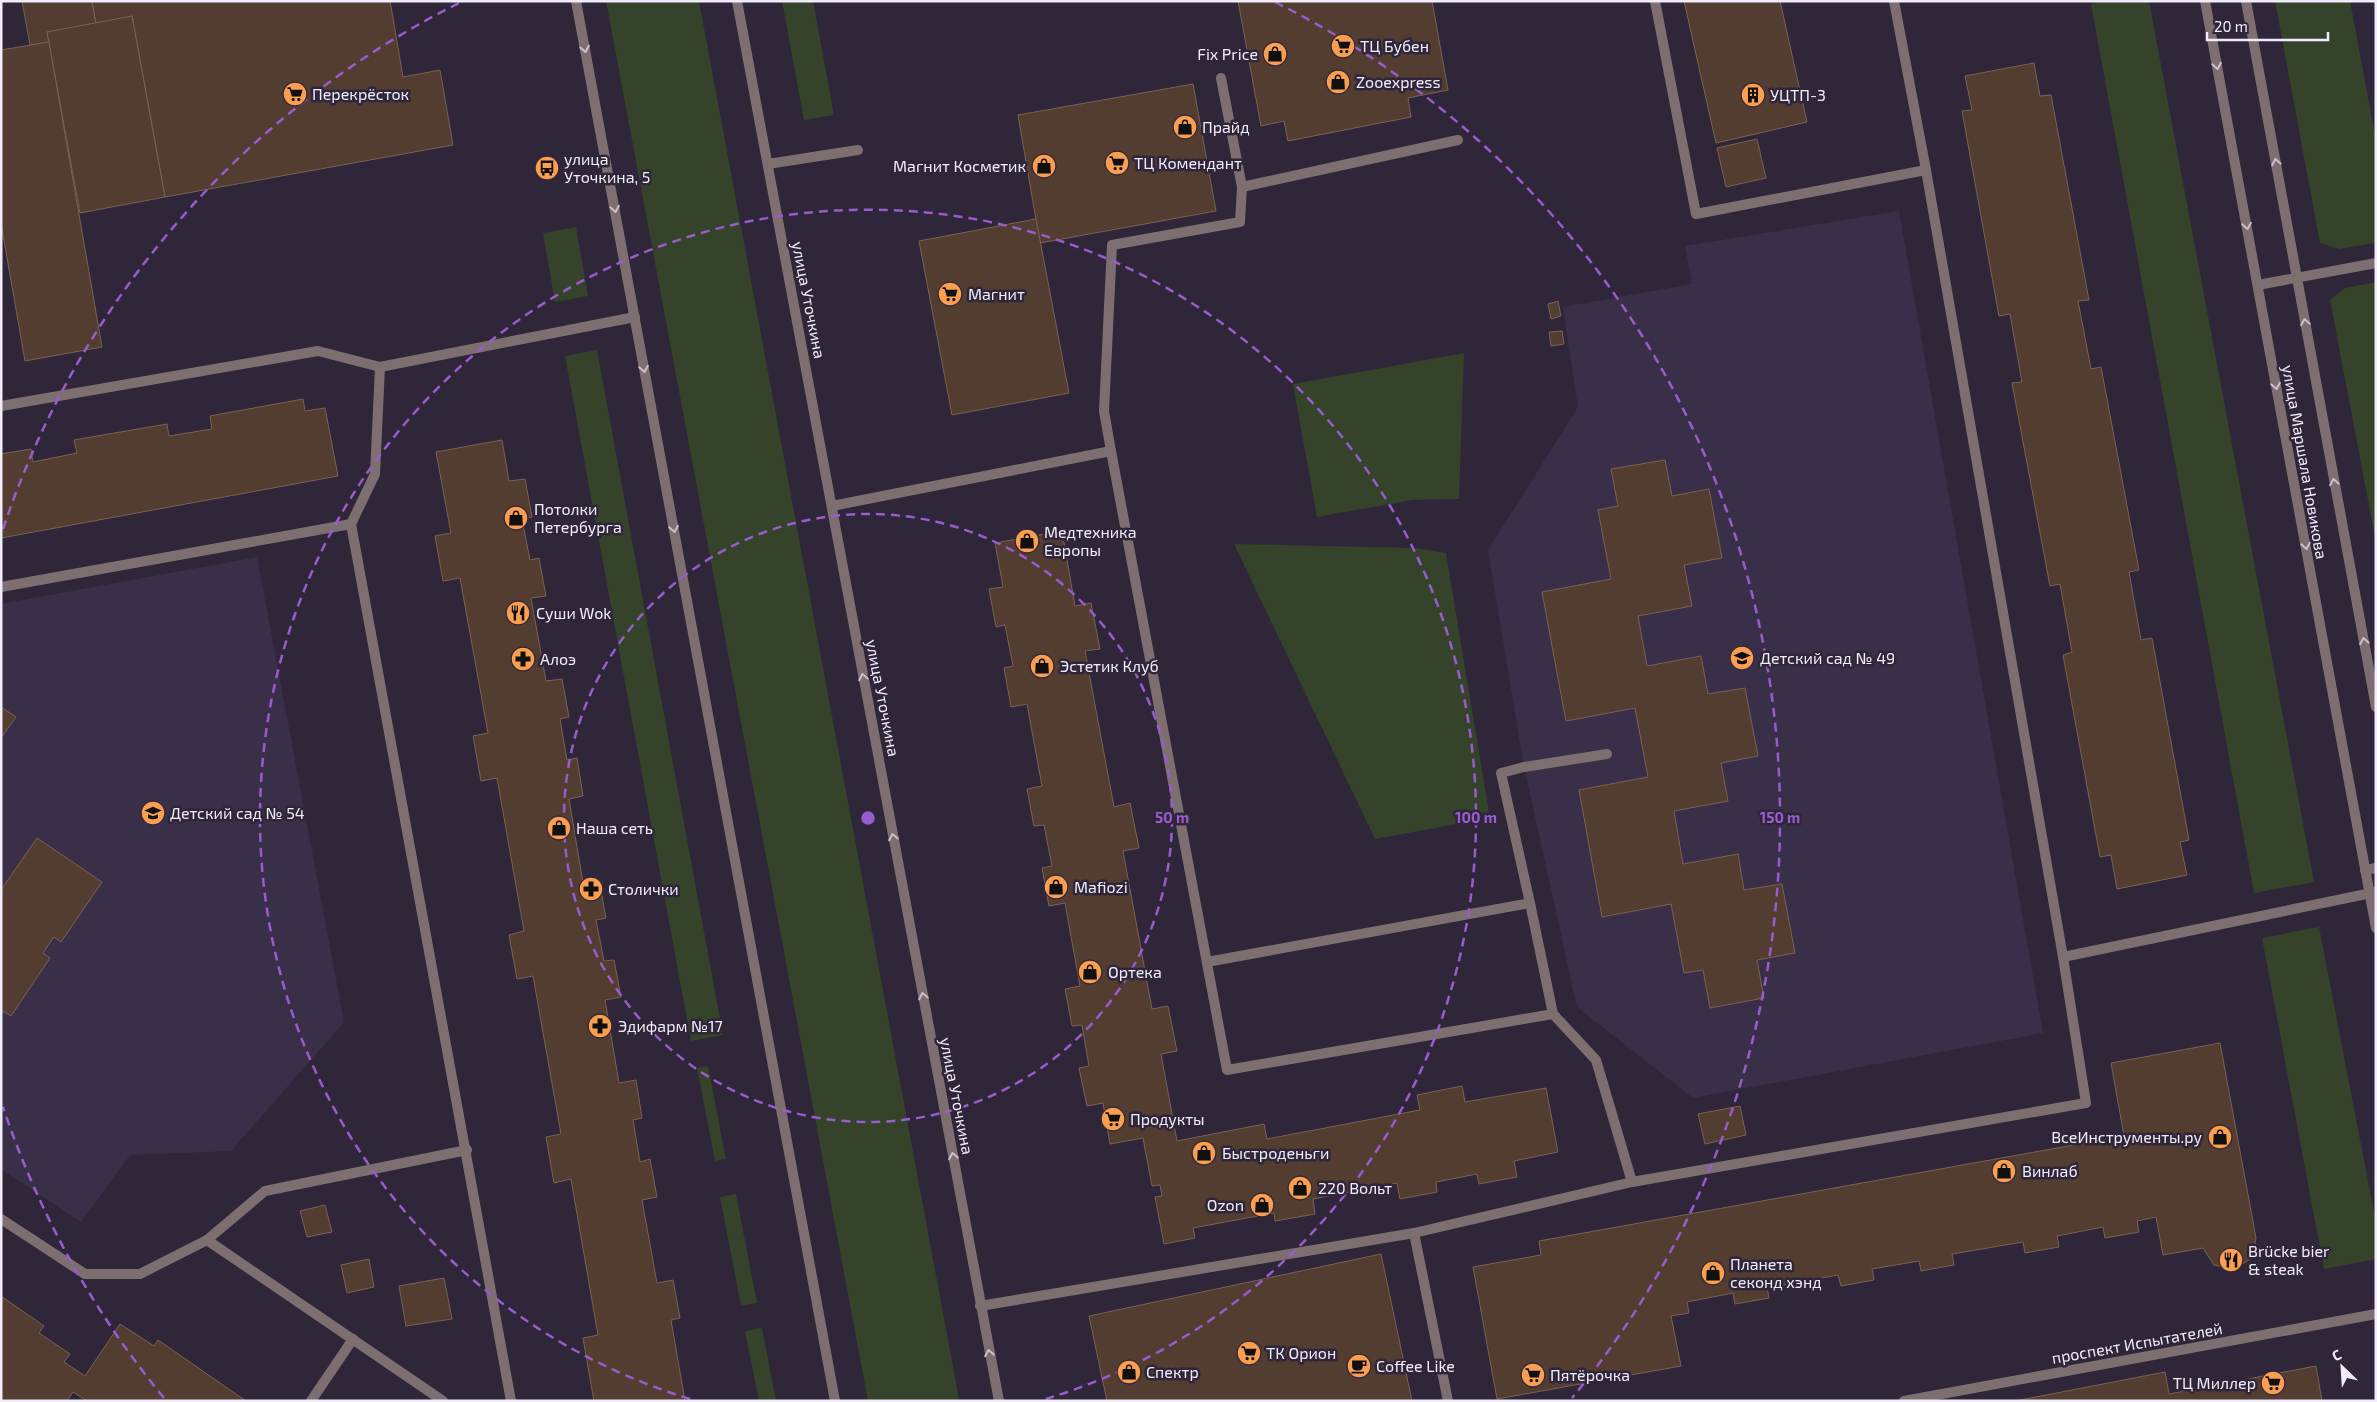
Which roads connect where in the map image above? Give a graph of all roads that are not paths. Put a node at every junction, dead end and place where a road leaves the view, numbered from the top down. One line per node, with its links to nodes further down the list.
1 (576, 1): 17 (street, one-way to 17)
2 (737, 1): 11 (street, улица Уточкина)
3 (1655, 1): 12 (street)
4 (1905, 1): 7 (street)
5 (2205, 1): 16 (street, улица Маршала Новикова, one-way to 16)
6 (2246, 1): 15 (street, улица Маршала Новикова, one-way to 6)
7 (1894, 2): 12 (street)
8 (1221, 78): 13 (street)
9 (1458, 140): 13 (street)
10 (858, 150): 11 (street)
11 (768, 164): 21 (street, улица Уточкина)
12 (1926, 170): 30 (street)
13 (1242, 187): 20 (street)
14 (2376, 263): 15 (street)
15 (2297, 278): 16 (street); 24 (street, улица Маршала Новикова, one-way to 15)
16 (2258, 285): 26 (street, улица Маршала Новикова, one-way to 26)
17 (635, 317): 18 (street); 44 (street, one-way to 44)
18 (380, 367): 19 (street); 22 (street)
19 (1, 406)
20 (1111, 451): 21 (street); 31 (street)
21 (832, 506): 38 (street, улица Уточкина, one-way to 21)
22 (352, 524): 23 (street); 33 (street)
23 (1, 587)
24 (2376, 707)
25 (1607, 754): 28 (street)
26 (2370, 869): 27 (street, улица Маршала Новикова)
27 (2373, 893): 29 (street, улица Маршала Новикова); 30 (street)
28 (1530, 903): 31 (street); 32 (street)
29 (2376, 928)
30 (2063, 957): 34 (street)
31 (1207, 962): 32 (street)
32 (1553, 1014): 34 (street)
33 (467, 1150): 37 (street); 43 (street)
34 (1632, 1182): 36 (street)
35 (1, 1219): 37 (street)
36 (1414, 1233): 38 (street); 46 (street)
37 (208, 1240): 40 (street)
38 (980, 1306): 45 (street, улица Уточкина, one-way to 38)
39 (2376, 1314): 47 (street, проспект Испытателей)
40 (353, 1339): 41 (street); 42 (street)
41 (311, 1401)
42 (443, 1401)
43 (511, 1401)
44 (834, 1401)
45 (999, 1401)
46 (1448, 1401)
47 (1904, 1401)

